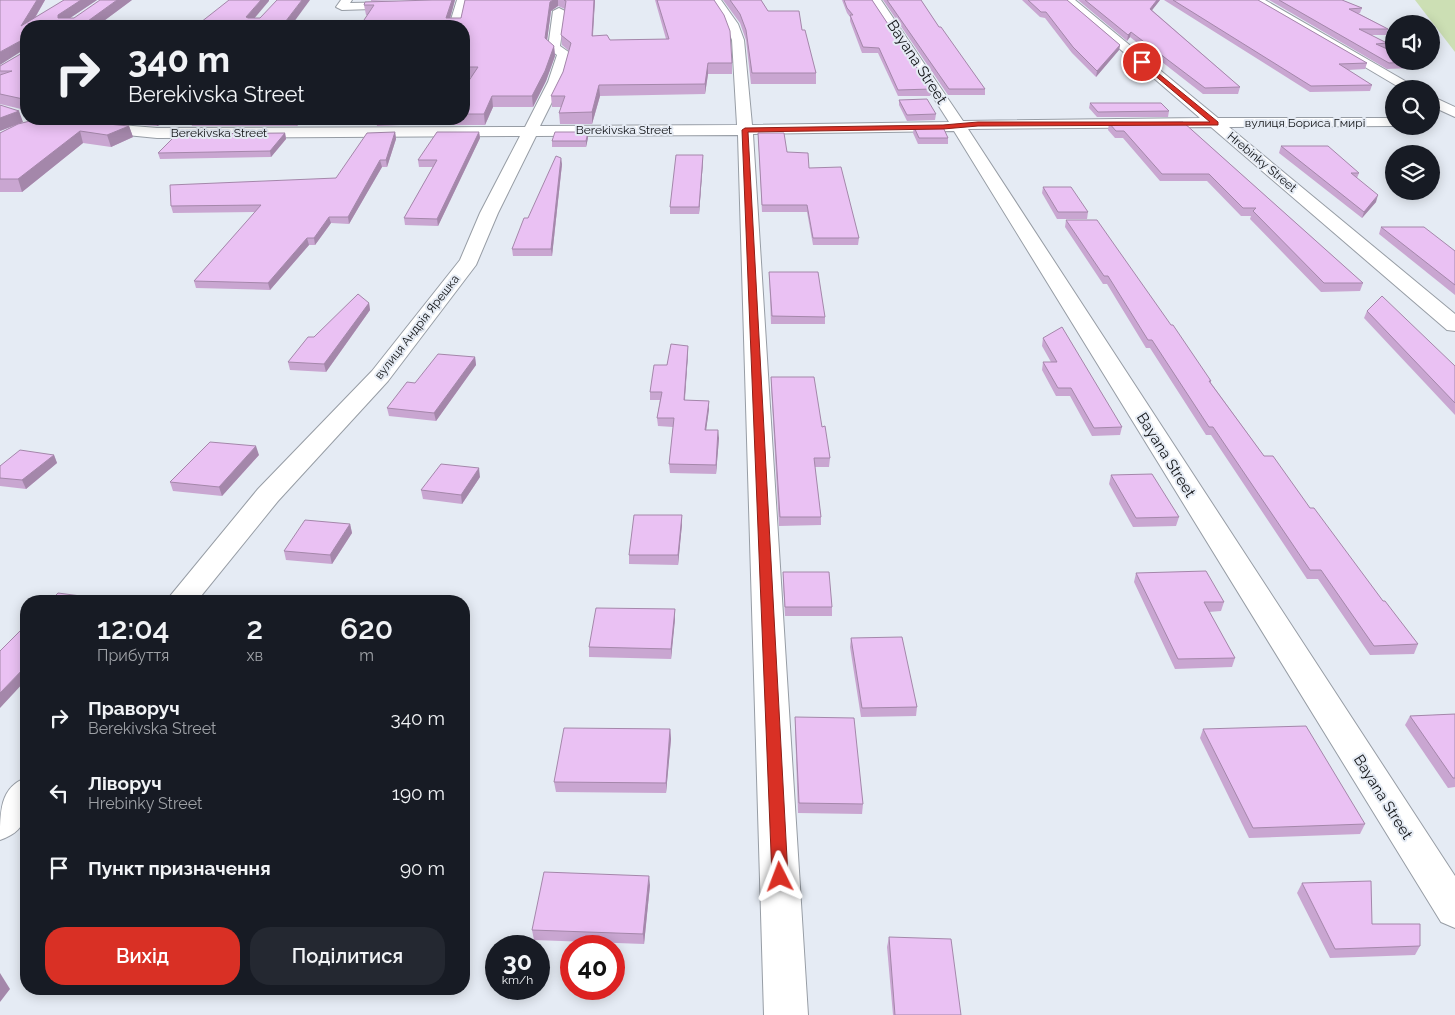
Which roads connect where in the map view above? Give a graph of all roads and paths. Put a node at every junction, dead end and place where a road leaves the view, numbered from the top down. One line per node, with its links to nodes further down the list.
1 (347, 0): 7 (street)
2 (462, 0): 9 (street)
3 (715, 0): 22 (street)
4 (876, 0): 20 (street, Bayana Street)
5 (1068, 0): 16 (street, Hrebinky Street)
6 (1258, 1): 10 (street)
7 (414, 5)
8 (559, 11): 21 (street, вулиця Андрія Ярешка)
9 (457, 20)
10 (1396, 80)
11 (1440, 105): 12 (street)
12 (1455, 113)
13 (1385, 122): 16 (street, вулиця Бориса Гмирі)
14 (1440, 122): 15 (street)
15 (1455, 122)
16 (1216, 123): 20 (street, Berekivska Street); 24 (street, Hrebinky Street)
17 (75, 125): 23 (street, Berekivska Street)
18 (144, 125): 23 (street)
19 (426, 125): 21 (street, Berekivska Street); 23 (street, Berekivska Street)
20 (958, 126): 22 (street, Berekivska Street); 28 (street, Bayana Street)
21 (529, 130): 22 (street, Berekivska Street); 25 (street, вулиця Андрія Ярешка)
22 (745, 130): 29 (street)
23 (136, 132)
24 (1455, 325)
25 (186, 595)
26 (20, 800): 27 (street)
27 (0, 825)
28 (1455, 910)
29 (786, 1015)

